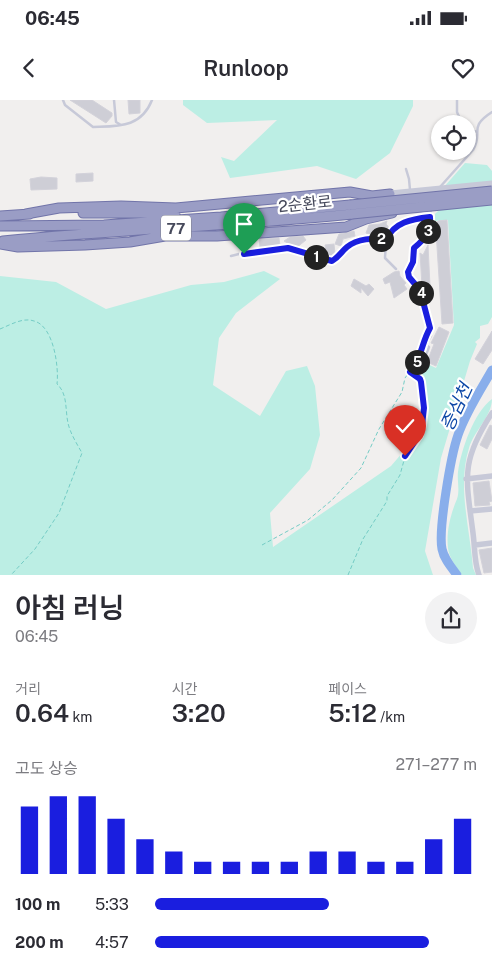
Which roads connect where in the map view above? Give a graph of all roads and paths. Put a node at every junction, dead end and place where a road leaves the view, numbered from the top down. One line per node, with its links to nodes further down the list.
1 (63, 100): 7 (lane)
2 (114, 100): 7 (lane)
3 (152, 100): 7 (lane)
4 (457, 100): 6 (lane)
5 (492, 112): 8 (lane)
6 (458, 115)
7 (122, 126)
8 (477, 132): 11 (lane)
9 (406, 169): 13 (lane)
10 (492, 184): 11 (street)
11 (440, 188): 13 (lane); 15 (street); 20 (lane)
12 (402, 190): 13 (lane)
13 (410, 190)
14 (492, 191): 18 (highway, 2순환로 / 77, bridge)
15 (390, 194): 21 (highway)
16 (492, 200): 18 (highway, 2순환로 / 77, bridge)
17 (492, 204): 20 (street)
18 (351, 210): 22 (highway, 2순환로 / 77); 26 (highway, 2순환로 / 77)
19 (392, 213): 20 (street); 26 (highway)
20 (431, 213): 25 (lane); 31 (lane)
21 (26, 214): 22 (highway, 77); 23 (highway, 77)
22 (230, 215): 24 (highway, 2순환로 / 77)
23 (0, 216)
24 (0, 226)
25 (386, 240): 27 (lane); 28 (lane)
26 (0, 243)
27 (231, 256)
28 (396, 269)
29 (0, 329): 41 (path)
30 (423, 346): 32 (path)
31 (424, 360)
32 (410, 372): 39 (path); 42 (path)
33 (492, 413): 35 (street)
34 (492, 476): 35 (street)
35 (466, 479): 37 (street)
36 (492, 509): 37 (street)
37 (470, 511): 40 (street)
38 (492, 543): 40 (street)
39 (262, 545)
40 (474, 545): 43 (street)
41 (10, 575)
42 (348, 575)
43 (479, 575)

